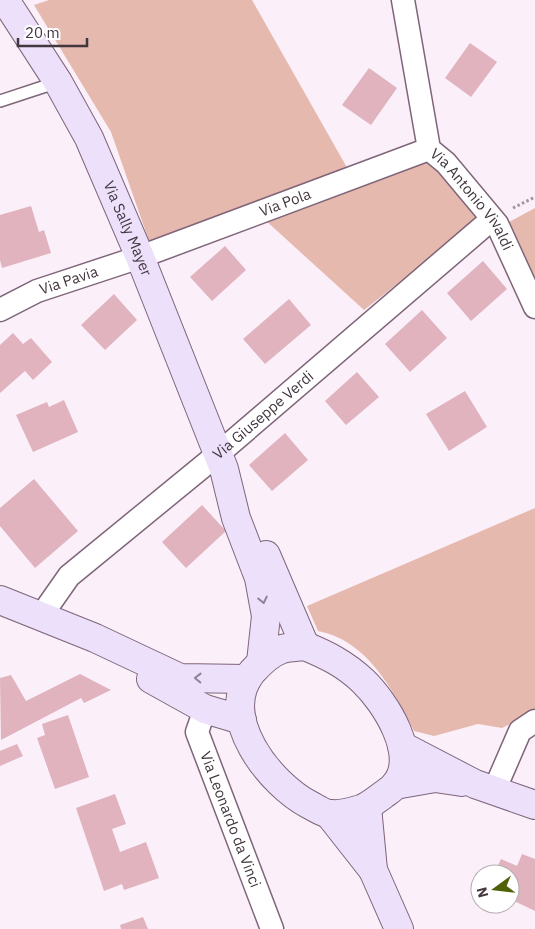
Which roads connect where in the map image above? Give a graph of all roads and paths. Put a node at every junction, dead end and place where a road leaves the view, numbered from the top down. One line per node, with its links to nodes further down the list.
1 (5, 0): 3 (main road, Via Sally Mayer)
2 (403, 0): 5 (street, Via Antonio Vivaldi)
3 (58, 82): 4 (lane); 7 (main road, Via Sally Mayer)
4 (0, 101)
5 (429, 149): 6 (street, Via Antonio Vivaldi); 7 (street, Via Pola)
6 (492, 219): 8 (street, Via Antonio Vivaldi); 10 (street, Via Giuseppe Verdi)
7 (140, 257): 9 (street, Via Pavia); 10 (main road, Via Sally Mayer)
8 (535, 307)
9 (0, 310)
10 (221, 462): 12 (street, Via Giuseppe Verdi); 13 (main road, Via Sally Mayer); 15 (main road, Via Sally Mayer, one-way to 15)
11 (0, 600): 12 (main road)
12 (41, 616): 14 (main road)
13 (305, 646): 15 (main road); 19 (main road)
14 (119, 649): 15 (main road, one-way to 14); 16 (main road)
15 (254, 671): 17 (main road)
16 (205, 709): 17 (main road); 26 (street, Via Leonardo da Vinci)
17 (242, 720): 24 (main road)
18 (535, 722): 21 (street)
19 (402, 746): 20 (main road); 21 (main road)
20 (395, 785): 21 (main road); 23 (main road)
21 (485, 787): 22 (main road)
22 (535, 806)
23 (367, 807): 24 (main road); 25 (main road)
24 (329, 814): 25 (main road)
25 (373, 870): 27 (main road)
26 (272, 929)
27 (399, 929)

